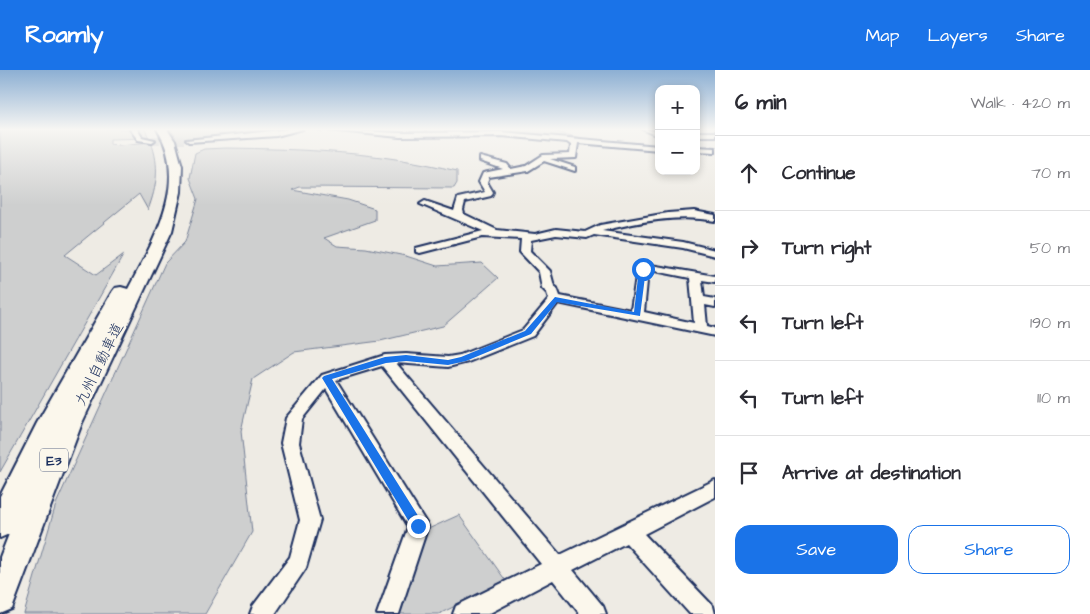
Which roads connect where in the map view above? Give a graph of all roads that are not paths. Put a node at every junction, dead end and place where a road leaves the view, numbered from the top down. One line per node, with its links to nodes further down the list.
1 (164, 154): 21 (highway, 九州自動車道 / E3)
2 (573, 154): 4 (street)
3 (483, 159): 6 (street)
4 (542, 160): 5 (street); 6 (street)
5 (572, 169)
6 (508, 170): 8 (street)
7 (425, 204): 8 (street)
8 (460, 216): 10 (street)
9 (715, 218): 11 (street)
10 (496, 233): 12 (street); 13 (street)
11 (593, 233): 12 (street); 14 (street)
12 (526, 238): 17 (street)
13 (420, 250)
14 (715, 253)
15 (696, 275): 16 (street); 18 (street); 20 (street)
16 (715, 279)
17 (555, 299): 20 (street); 24 (street)
18 (699, 300): 19 (street); 22 (street)
19 (715, 303)
20 (637, 315): 22 (street)
21 (109, 327): 27 (highway, 九州自動車道 / E3); 30 (highway, 九州自動車道 / E3)
22 (701, 329): 23 (street)
23 (715, 332)
24 (385, 360): 25 (street); 29 (street)
25 (327, 378): 32 (street); 33 (street)
26 (715, 488): 28 (street)
27 (0, 526)
28 (628, 532): 29 (street); 35 (street)
29 (559, 568): 31 (street); 34 (street)
30 (0, 598)
31 (469, 613)
32 (262, 614)
33 (388, 614)
34 (594, 614)
35 (705, 614)

